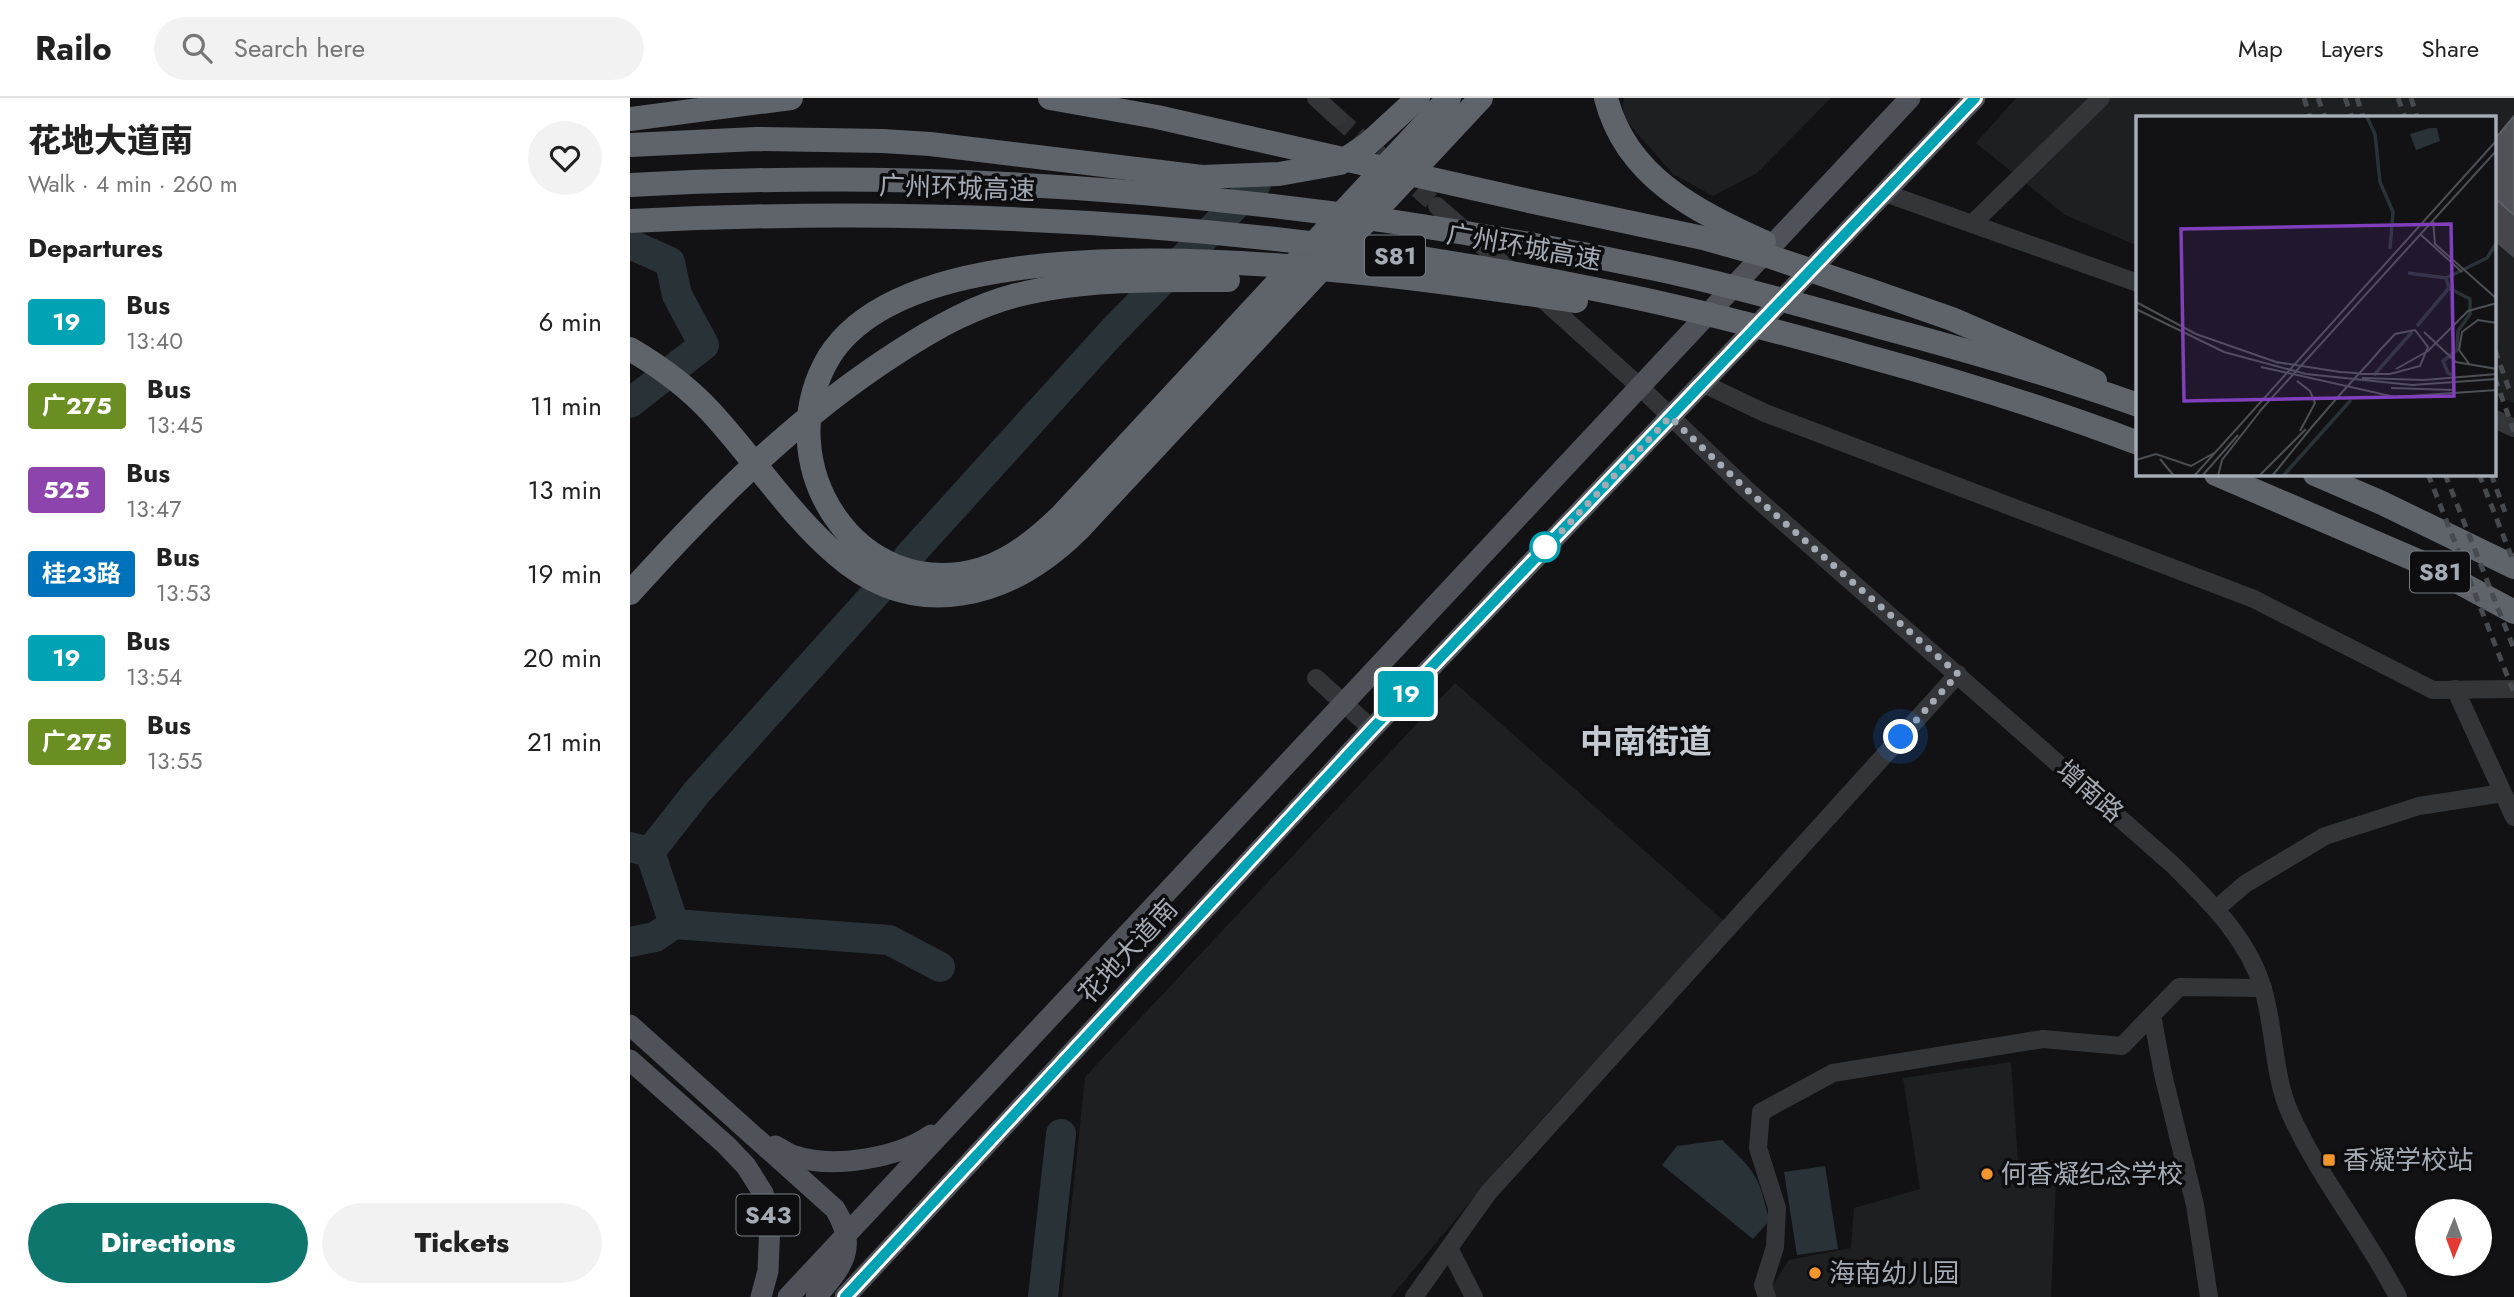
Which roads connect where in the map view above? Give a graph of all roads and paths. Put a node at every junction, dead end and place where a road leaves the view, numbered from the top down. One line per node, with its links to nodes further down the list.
1 (792, 98): 12 (highway)
2 (1050, 98): 21 (highway, bridge)
3 (1316, 98): 11 (street)
4 (1418, 98): 13 (highway)
5 (1449, 98): 19 (highway, bridge)
6 (1481, 98): 22 (highway)
7 (1606, 98): 21 (highway, bridge)
8 (1910, 98): 25 (main road, 花地大道南)
9 (1975, 98): 15 (main road, 花地大道南)
10 (2101, 98): 18 (street)
11 (1337, 117)
12 (630, 119)
13 (630, 145)
14 (630, 185): 27 (highway, 广州环城高速 / S81, bridge)
15 (1885, 193): 18 (street); 24 (main road, 花地大道南)
16 (1437, 206): 25 (street, 增南路)
17 (630, 221): 23 (highway, 广州环城高速 / S81, bridge)
18 (1972, 224): 20 (street)
19 (1443, 282): 23 (highway, bridge); 35 (highway, bridge)
20 (2136, 282)
21 (1870, 290): 26 (highway)
22 (630, 349)
23 (1867, 356): 31 (highway, 广州环城高速 / S81, bridge)
24 (1702, 383): 28 (main road, 花地大道南); 40 (street)
25 (1639, 386): 28 (street, 增南路); 41 (main road, 花地大道南)
26 (2136, 398)
27 (2136, 404)
28 (1670, 417): 37 (street, 增南路); 42 (main road, 花地大道南)
29 (2497, 420): 30 (street)
30 (2514, 429)
31 (2136, 442)
32 (2221, 476): 36 (highway, S81)
33 (2320, 476): 34 (highway, S81)
34 (2514, 567)
35 (630, 593)
36 (2514, 612)
37 (1958, 674): 45 (street, 增南路); 53 (street)
38 (1317, 678): 41 (street)
39 (2514, 689): 40 (street)
40 (2455, 690): 43 (street)
41 (1343, 702): 42 (street); 50 (main road, 花地大道南)
42 (1372, 729): 57 (main road, 花地大道南)
43 (2503, 793): 44 (street); 45 (street)
44 (2514, 817)
45 (2216, 909): 46 (street, 增南路)
46 (2263, 988): 47 (street); 62 (street, 增南路)
47 (2152, 1015): 60 (street); 61 (street)
48 (630, 1025): 51 (main road, S43)
49 (630, 1060): 54 (main road, S43)
50 (956, 1117): 51 (main road); 52 (main road, 花地大道南)
51 (745, 1127): 52 (main road, S43)
52 (846, 1234): 55 (main road, 花地大道南); 56 (main road)
53 (1449, 1248): 58 (street); 59 (street)
54 (761, 1297)
55 (788, 1297)
56 (816, 1297)
57 (845, 1297)
58 (1414, 1297)
59 (1475, 1297)
60 (1766, 1297)
61 (2209, 1297)
62 (2398, 1297)

